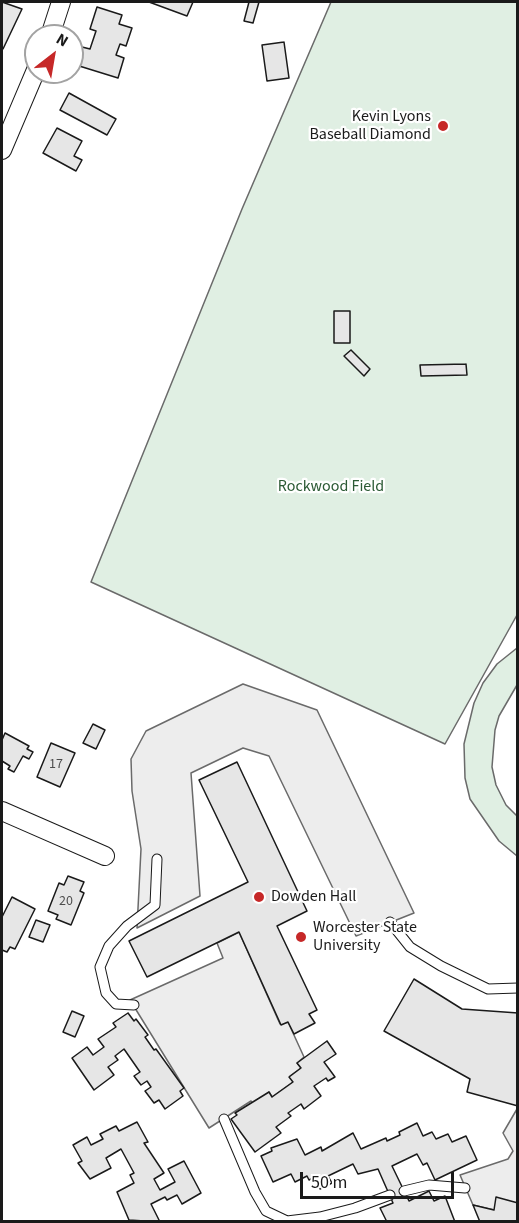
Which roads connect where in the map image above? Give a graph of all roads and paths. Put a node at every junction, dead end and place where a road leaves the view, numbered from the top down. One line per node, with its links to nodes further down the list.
1 (61, 2): 2 (street)
2 (54, 24)
3 (30, 84): 4 (street)
4 (2, 150)
5 (2, 811): 6 (street)
6 (105, 856)
7 (157, 860): 10 (lane)
8 (390, 922): 9 (lane)
9 (518, 988)
10 (134, 1005)
11 (224, 1119): 14 (lane)
12 (465, 1188): 13 (lane)
13 (404, 1191)
14 (390, 1195)

